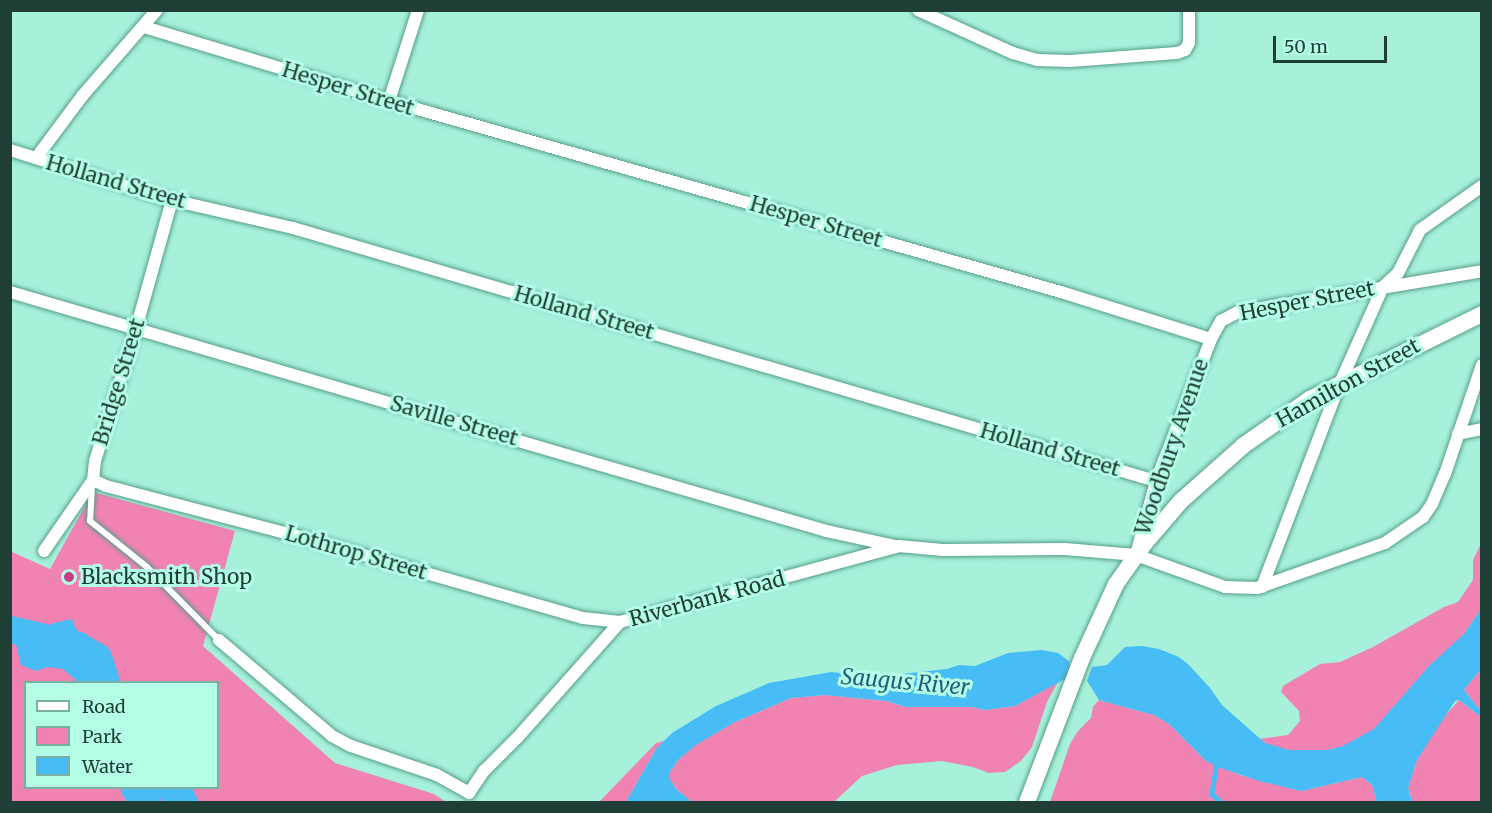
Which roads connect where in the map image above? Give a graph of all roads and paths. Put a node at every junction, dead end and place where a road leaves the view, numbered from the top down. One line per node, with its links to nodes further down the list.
1 (157, 10): 5 (street)
2 (418, 10): 6 (street)
3 (918, 10): 4 (street)
4 (1189, 10)
5 (144, 27): 6 (street, Hesper Street); 8 (street)
6 (389, 101): 16 (street, Hesper Street)
7 (10, 150): 8 (street, Holland Street)
8 (36, 158): 10 (street, Holland Street)
9 (1482, 186): 12 (street)
10 (172, 200): 15 (street, Bridge Street); 22 (street, Holland Street)
11 (1482, 271): 12 (street, Hesper Street)
12 (1383, 286): 16 (street, Hesper Street); 18 (street)
13 (10, 292): 15 (street, Saville Street)
14 (1482, 314): 18 (main road, Hamilton Street)
15 (136, 329): 21 (street, Bridge Street); 23 (street, Saville Street)
16 (1211, 339): 22 (street, Woodbury Avenue)
17 (1482, 365): 20 (street)
18 (1340, 382): 25 (main road, Hamilton Street); 26 (street)
19 (1482, 429): 20 (street)
20 (1458, 434): 26 (street)
21 (93, 480): 24 (street, Bridge Street); 27 (street, Lothrop Street); 28 (lane)
22 (1156, 481): 25 (street, Woodbury Avenue)
23 (899, 546): 25 (street, Riverbank Road); 27 (street, Riverbank Road)
24 (44, 551)
25 (1136, 555): 26 (street, Riverbank Road); 29 (main road, Hamilton Street)
26 (1262, 587)
27 (620, 622): 28 (street, Riverbank Road)
28 (219, 640)
29 (1027, 802)

